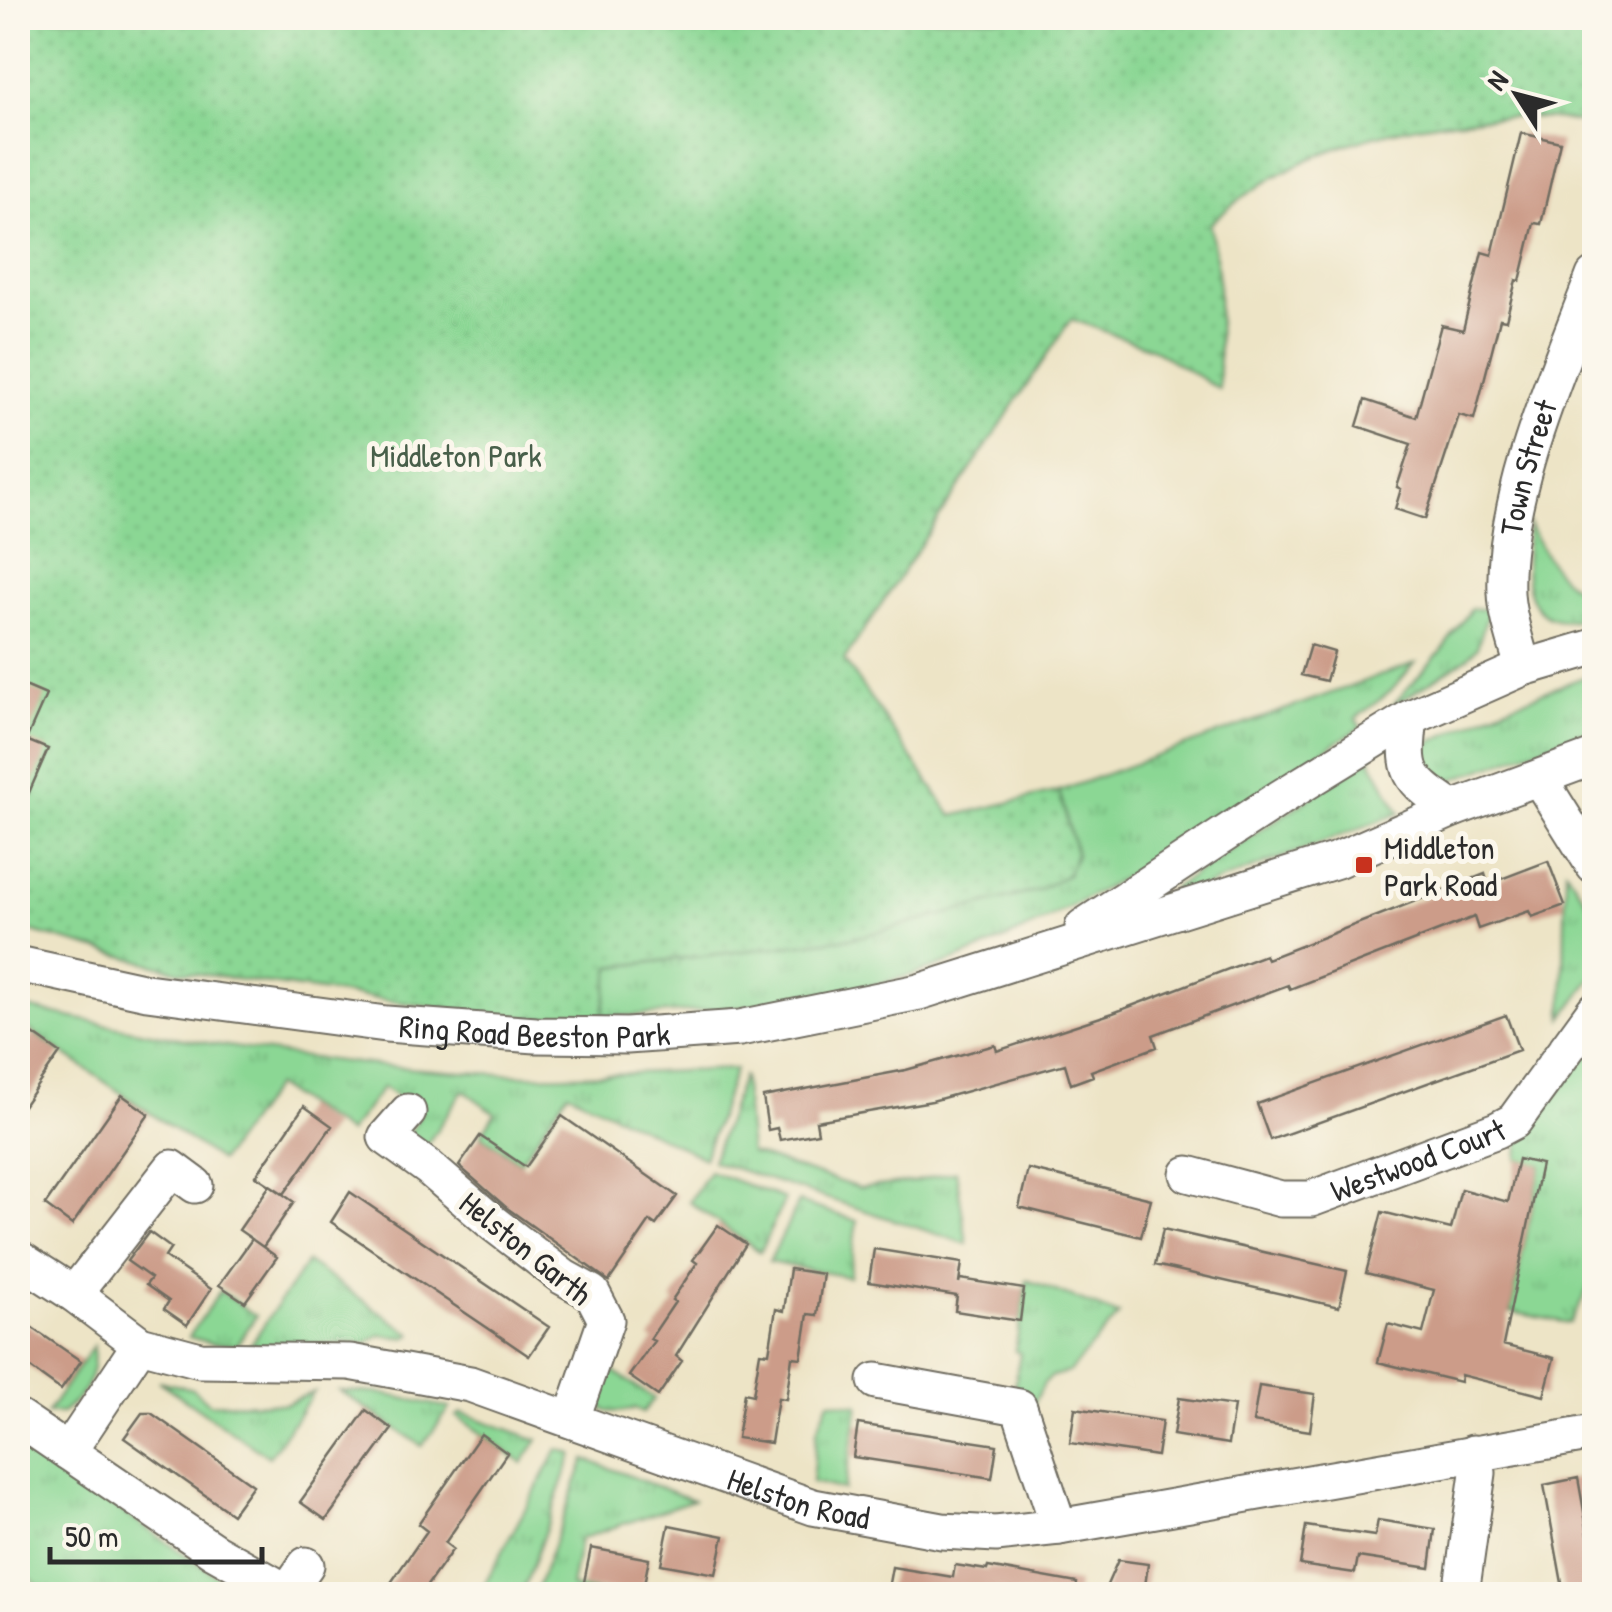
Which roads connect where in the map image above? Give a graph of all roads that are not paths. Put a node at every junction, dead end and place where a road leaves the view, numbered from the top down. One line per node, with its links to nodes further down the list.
1 (1594, 276): 3 (street, Town Street)
2 (1594, 647): 3 (street)
3 (1523, 668): 4 (street, Ring Road Beeston Park)
4 (1410, 718): 7 (street); 9 (street, Ring Road Beeston Park)
5 (1594, 757): 6 (street)
6 (1539, 778): 7 (street, Ring Road Beeston Park); 8 (street)
7 (1453, 809): 9 (street, Ring Road Beeston Park)
8 (1594, 866)
9 (1049, 949): 10 (street, Ring Road Beeston Park)
10 (18, 964)
11 (1594, 1011): 13 (street, Westwood Court)
12 (408, 1112): 20 (street, Helston Garth)
13 (1188, 1174)
14 (196, 1185): 16 (street)
15 (18, 1258): 16 (street, Helston Road)
16 (74, 1294): 17 (street, Helston Road)
17 (140, 1344): 20 (street, Helston Road); 22 (street)
18 (876, 1381): 24 (street)
19 (18, 1418): 22 (street)
20 (572, 1418): 24 (street, Helston Road)
21 (1594, 1434): 23 (street, Helston Road)
22 (68, 1452): 25 (street)
23 (1473, 1453): 24 (street, Helston Road); 26 (street)
24 (1059, 1527)
25 (306, 1564)
26 (1461, 1594)

